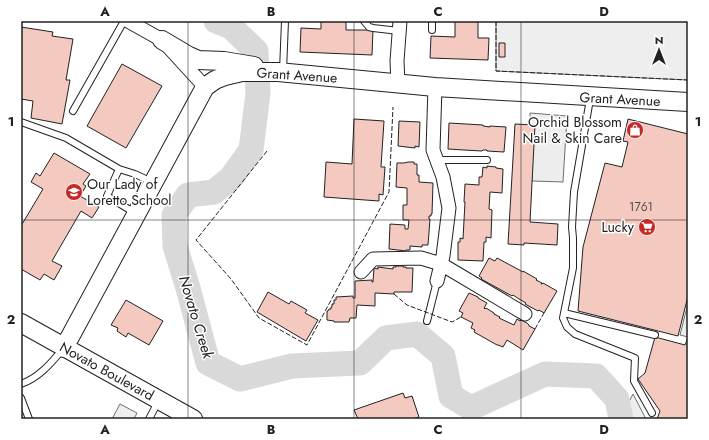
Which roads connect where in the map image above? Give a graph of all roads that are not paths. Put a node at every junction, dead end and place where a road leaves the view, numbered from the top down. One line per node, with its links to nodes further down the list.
1 (124, 21): 16 (lane)
2 (128, 21): 8 (street)
3 (285, 21): 10 (lane)
4 (364, 21): 6 (lane)
5 (432, 21): 7 (lane)
6 (400, 26): 11 (street)
7 (432, 30)
8 (162, 40): 9 (street, Grant Avenue); 12 (street)
9 (248, 68): 10 (street, Grant Avenue); 12 (street, Grant Avenue)
10 (280, 72): 11 (street, Grant Avenue)
11 (398, 83): 13 (street, Grant Avenue)
12 (205, 87): 21 (street)
13 (435, 87): 14 (street, Grant Avenue); 18 (street)
14 (590, 97): 15 (street, Grant Avenue); 26 (lane)
15 (688, 102)
16 (73, 111)
17 (21, 122): 20 (lane)
18 (437, 160): 19 (lane); 23 (street)
19 (487, 160)
20 (119, 169): 21 (lane); 22 (lane)
21 (154, 182): 22 (street)
22 (137, 214): 31 (street)
23 (441, 264): 24 (street); 25 (street); 27 (street)
24 (361, 272)
25 (437, 281): 28 (lane)
26 (564, 313): 30 (lane); 35 (lane)
27 (525, 314)
28 (427, 321)
29 (21, 323): 31 (street, Novato Boulevard)
30 (655, 335)
31 (64, 348): 32 (lane); 34 (street, Novato Boulevard)
32 (21, 384)
33 (21, 398): 36 (lane)
34 (159, 400): 37 (lane); 38 (street, Novato Boulevard)
35 (652, 413)
36 (29, 419)
37 (150, 419)
38 (193, 419)

